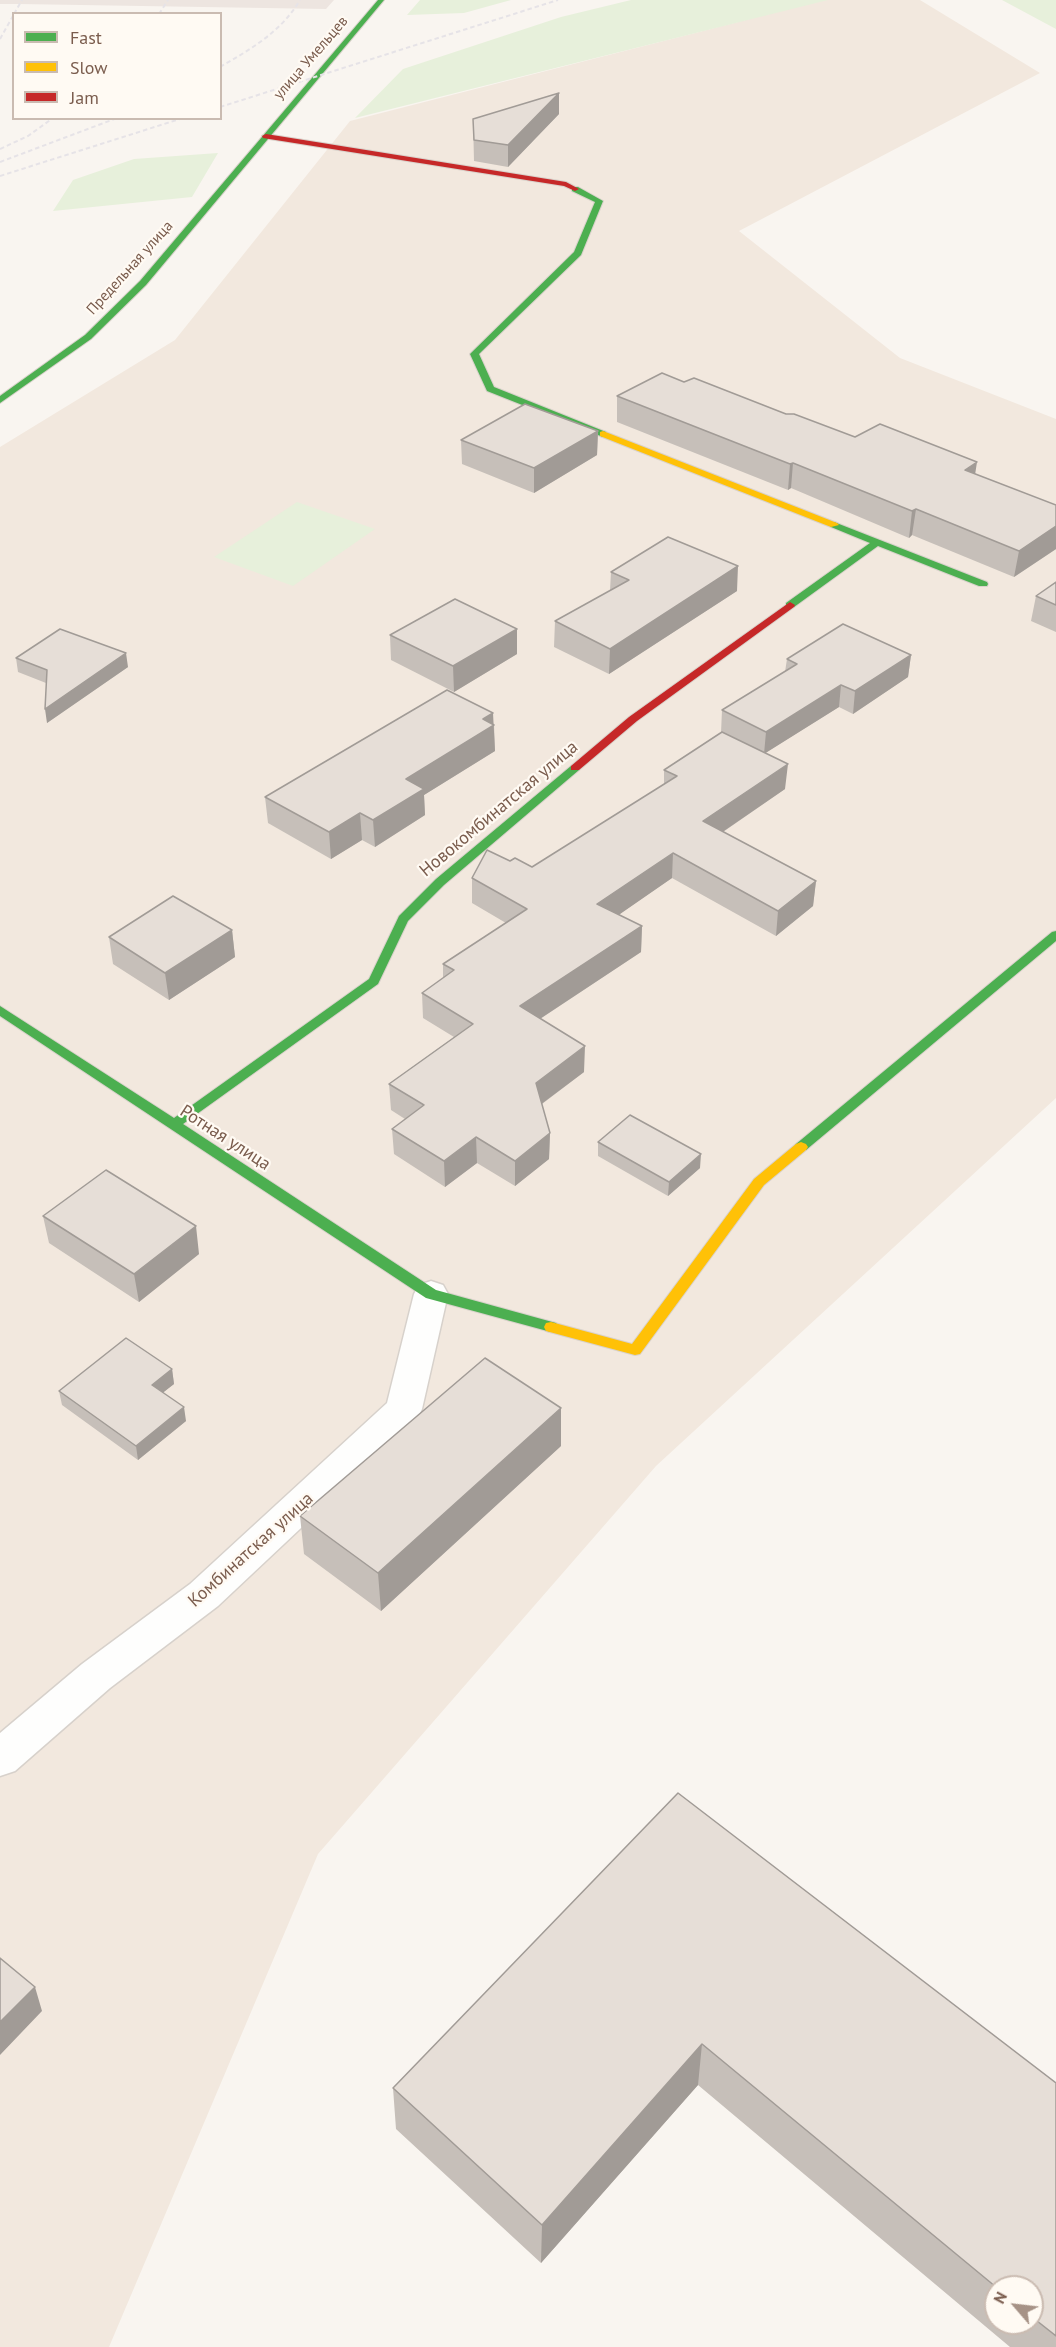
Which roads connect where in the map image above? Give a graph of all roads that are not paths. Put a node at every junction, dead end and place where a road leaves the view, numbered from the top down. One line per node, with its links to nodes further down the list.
1 (381, 0): 2 (street, улица Умельцев)
2 (266, 136): 3 (street, Предельная улица); 4 (street)
3 (0, 400)
4 (876, 543): 5 (street); 8 (street, Новокомбинатская улица)
5 (983, 584)
6 (1056, 935): 9 (street, Ротная улица)
7 (0, 1010): 8 (street, Ротная улица)
8 (173, 1125): 9 (street, Ротная улица)
9 (431, 1294): 10 (street, Комбинатская улица)
10 (0, 1758)

